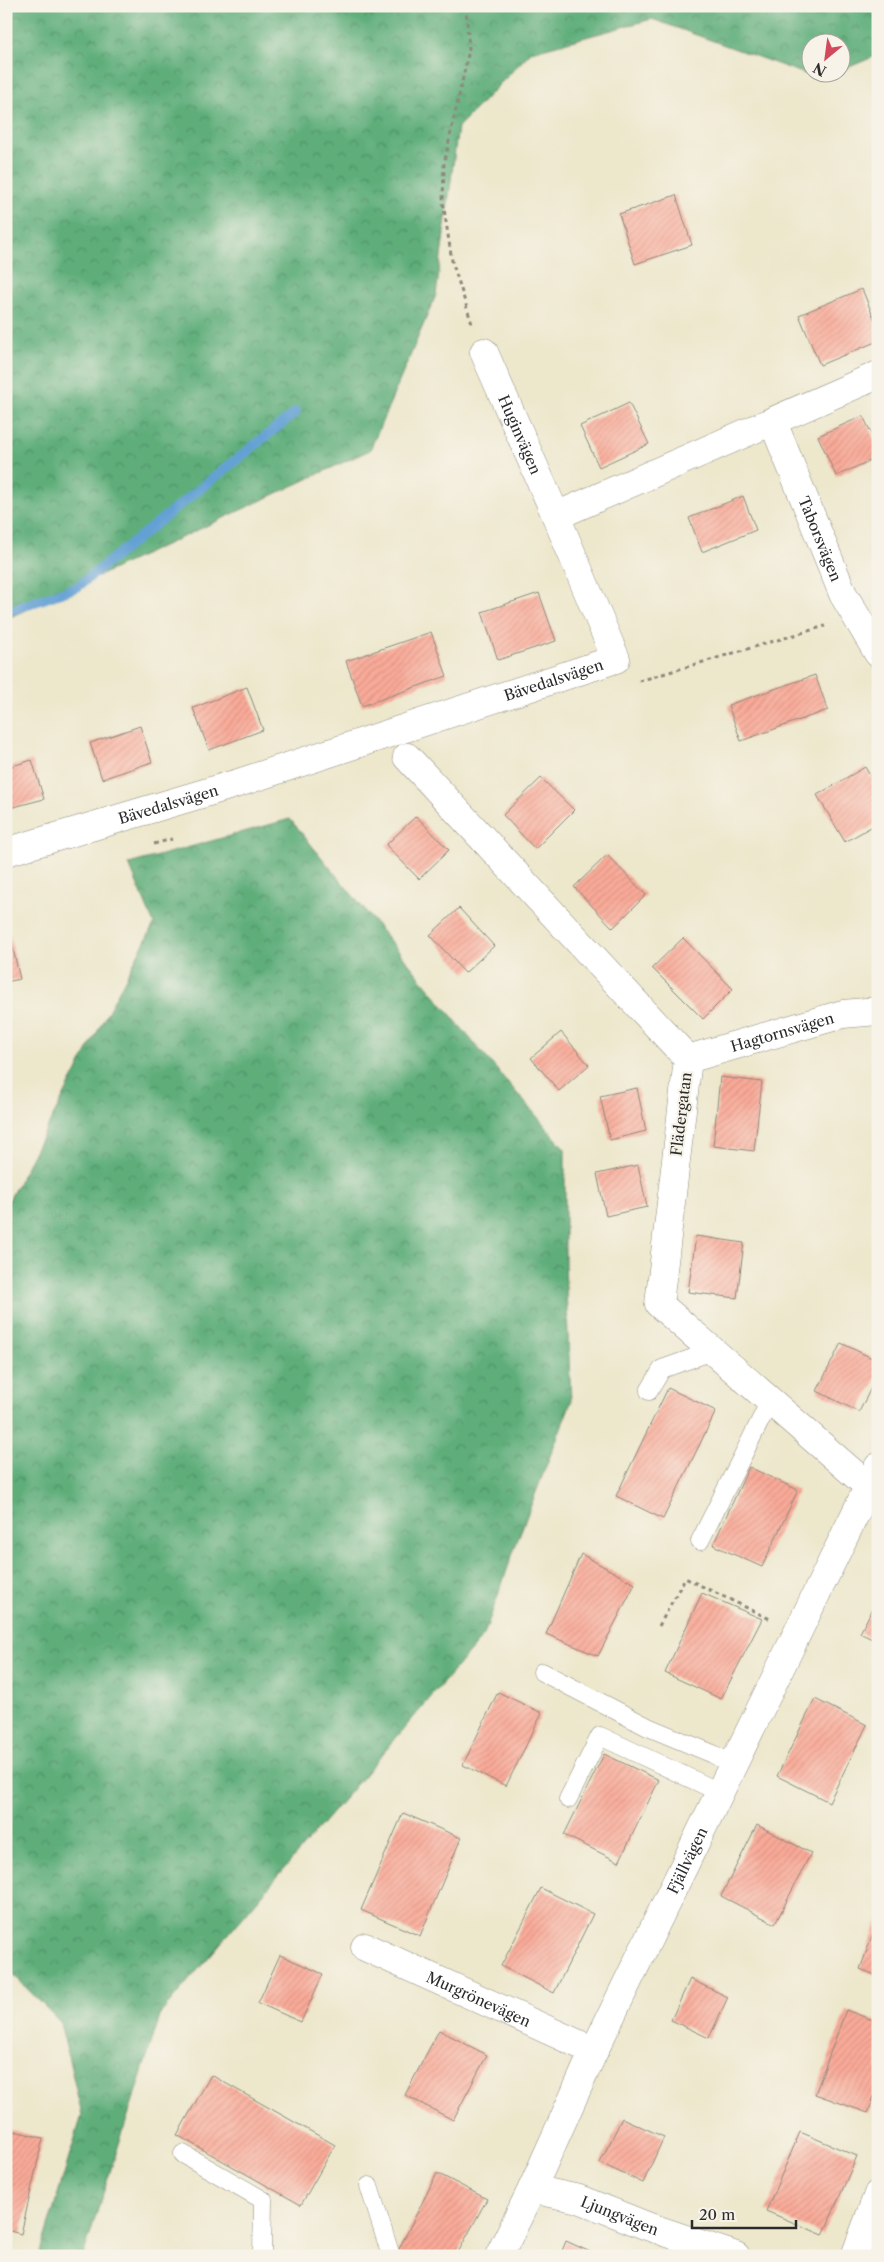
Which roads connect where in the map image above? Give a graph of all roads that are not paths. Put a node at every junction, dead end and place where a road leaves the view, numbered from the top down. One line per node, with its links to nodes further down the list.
1 (484, 352): 4 (street, Huginvägen)
2 (878, 375): 3 (street)
3 (773, 422): 4 (street); 5 (street, Taborsvägen)
4 (556, 516): 7 (street, Bävedalsvägen)
5 (878, 653)
6 (407, 757): 9 (street, Flädergatan)
7 (6, 852)
8 (878, 1011): 9 (street, Hagtornsvägen)
9 (688, 1059): 10 (street, Flädergatan)
10 (713, 1350): 11 (lane); 12 (street, Flädergatan)
11 (649, 1392)
12 (770, 1401): 13 (street, Flädergatan); 14 (lane)
13 (873, 1476): 16 (street, Fjällvägen)
14 (700, 1541)
15 (542, 1672): 16 (lane)
16 (733, 1765): 17 (street, Fjällvägen)
17 (719, 1792): 18 (lane); 20 (street, Fjällvägen)
18 (568, 1799)
19 (365, 1947): 20 (street, Murgrönevägen)
20 (594, 2051): 23 (street, Fjällvägen)
21 (183, 2154): 25 (lane)
22 (369, 2186): 26 (lane)
23 (532, 2189): 27 (street, Fjällvägen); 28 (street, Ljungvägen)
24 (878, 2194): 29 (street)
25 (262, 2256)
26 (391, 2256)
27 (499, 2256)
28 (736, 2256)
29 (855, 2256)

